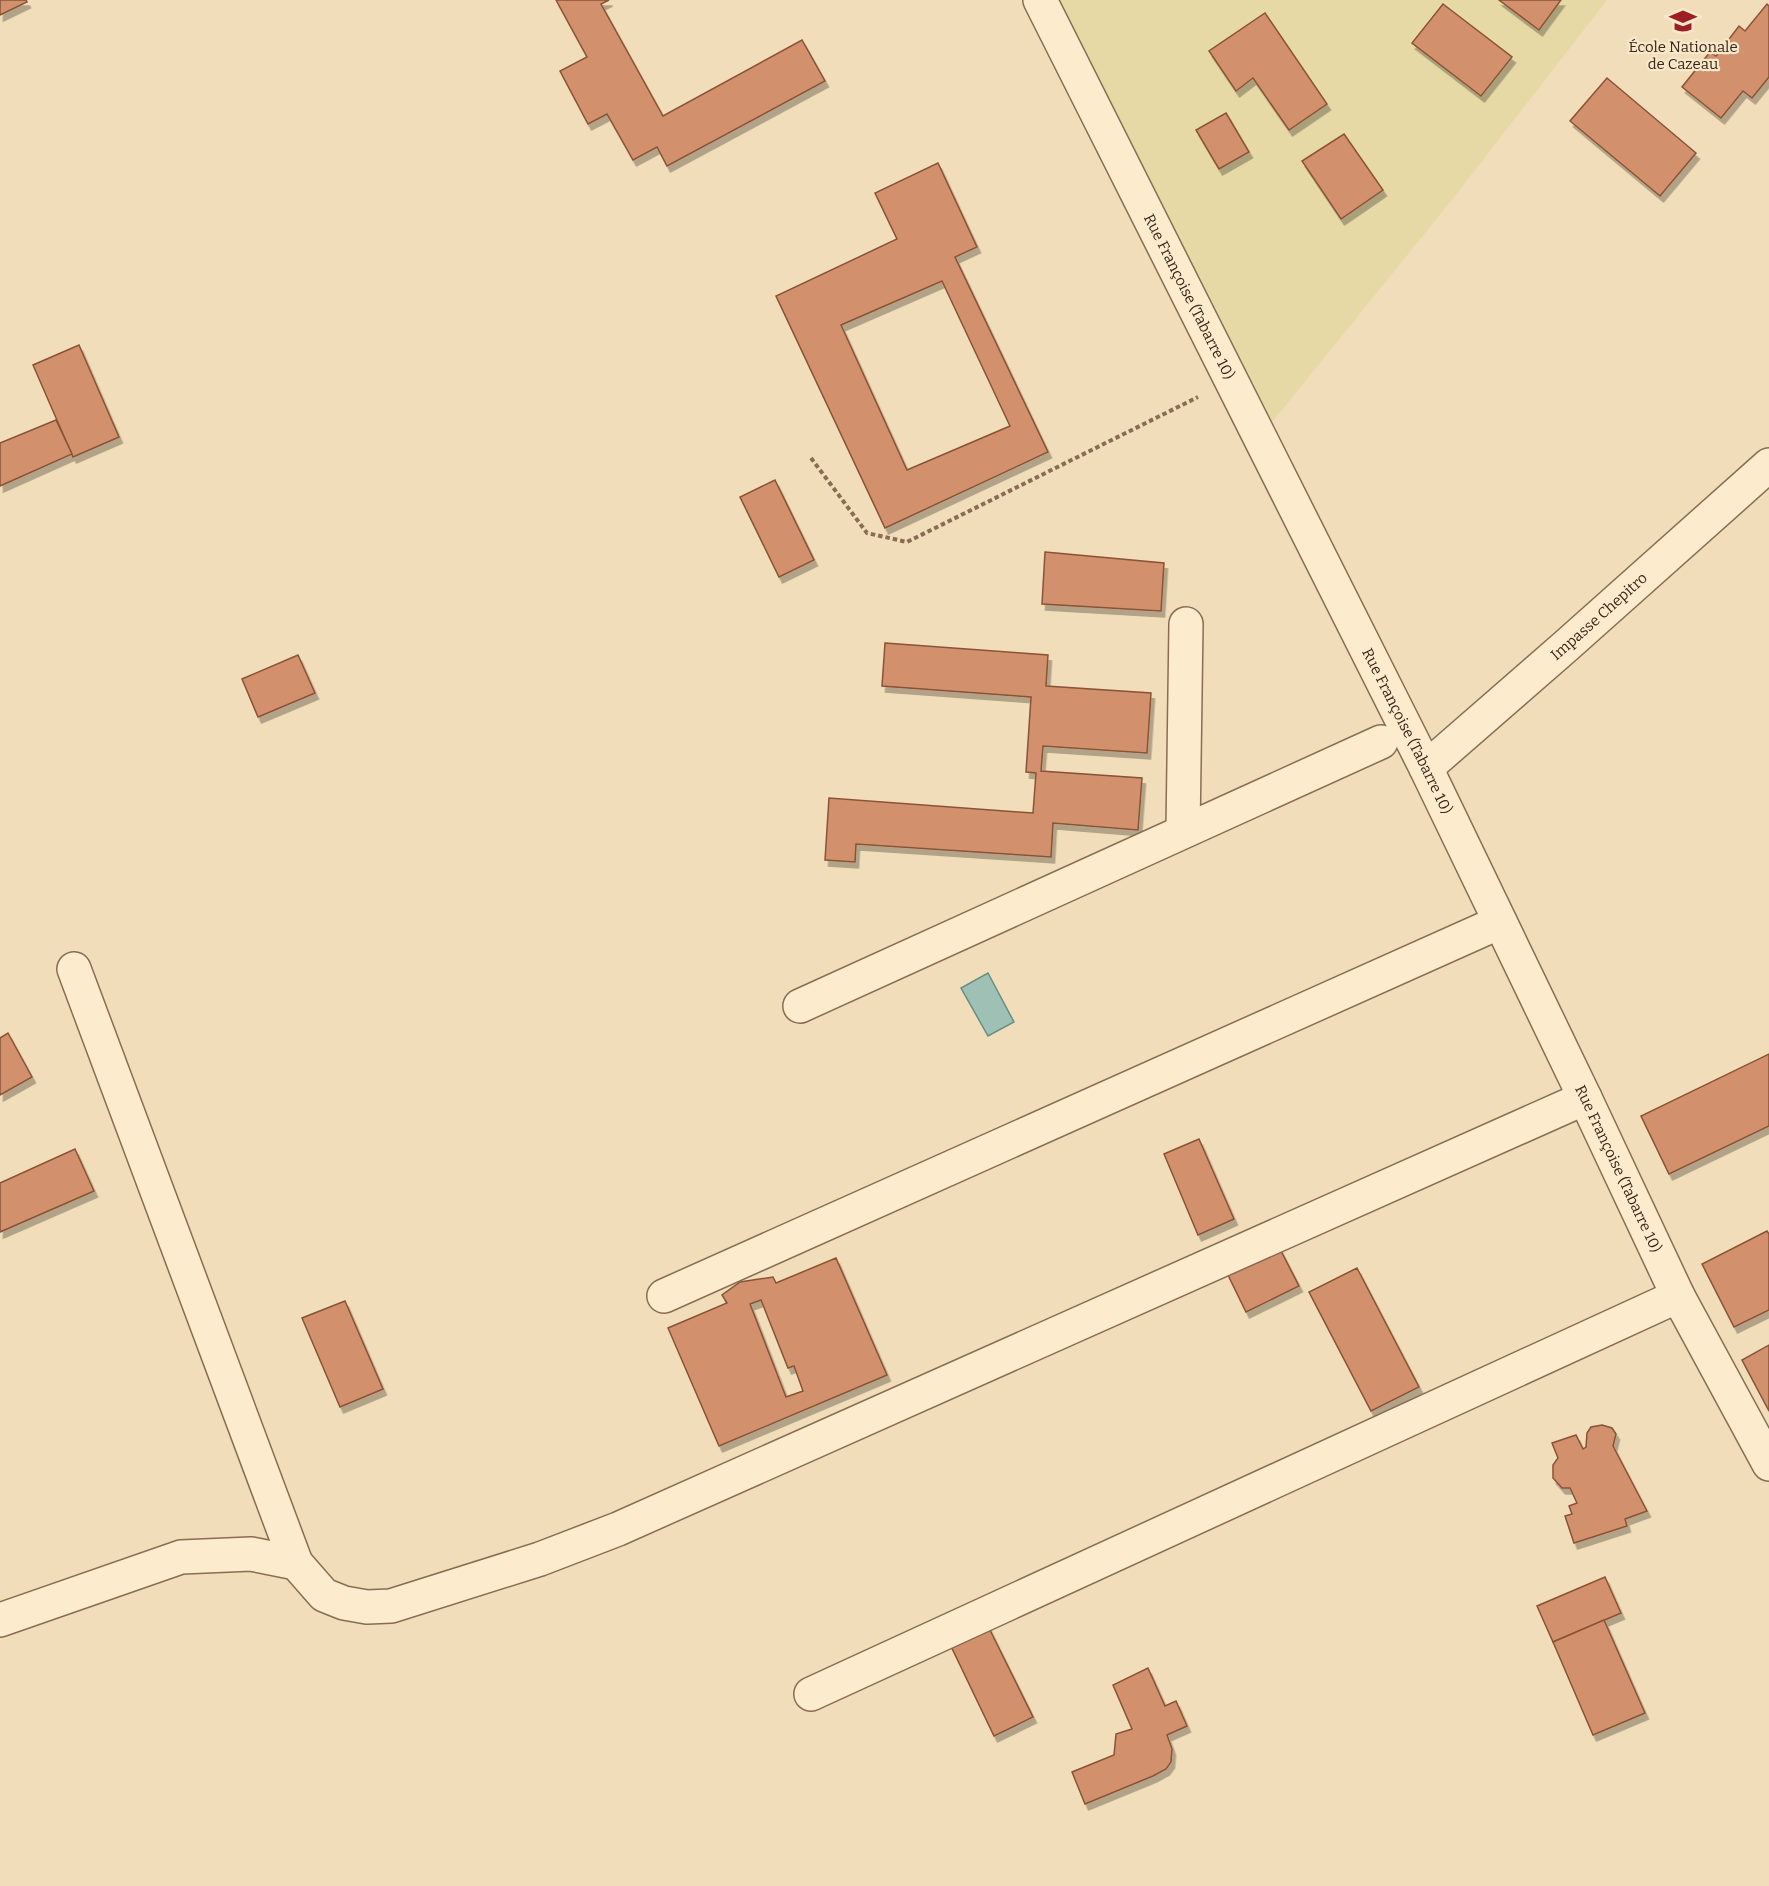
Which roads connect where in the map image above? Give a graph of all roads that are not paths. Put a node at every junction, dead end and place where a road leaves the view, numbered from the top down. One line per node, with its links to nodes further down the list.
1 (1040, 0): 5 (street, Rue Françoise (Tabarre 10))
2 (1769, 465): 5 (street, Impasse Chepitro)
3 (1186, 624): 6 (street)
4 (1381, 742): 6 (street)
5 (1425, 768): 7 (street, Rue Françoise (Tabarre 10))
6 (1184, 831): 9 (street)
7 (1500, 922): 10 (street, Rue Françoise (Tabarre 10)); 11 (street)
8 (74, 969): 14 (street)
9 (800, 1006)
10 (1585, 1098): 12 (street, Rue Françoise (Tabarre 10)); 14 (street)
11 (663, 1296)
12 (1678, 1296): 13 (street, Rue Françoise (Tabarre 10)); 16 (street)
13 (1769, 1464)
14 (296, 1563): 15 (street)
15 (0, 1620)
16 (811, 1694)

